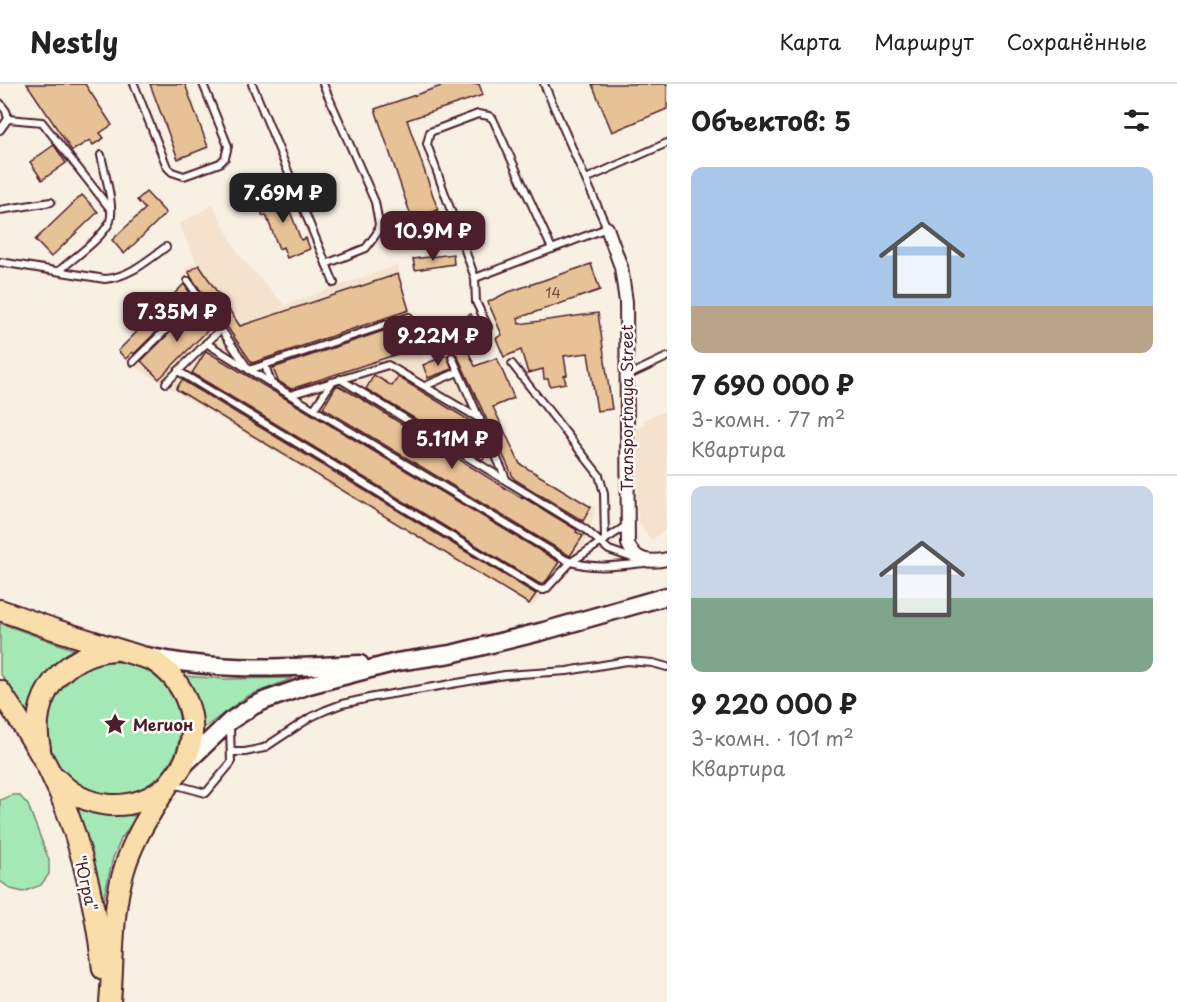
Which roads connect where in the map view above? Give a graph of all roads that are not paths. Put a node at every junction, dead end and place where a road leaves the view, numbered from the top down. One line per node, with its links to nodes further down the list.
1 (134, 84): 2 (lane)
2 (203, 84)
3 (252, 84): 19 (lane)
4 (323, 84): 19 (lane)
5 (544, 84): 11 (lane)
6 (0, 103): 7 (lane)
7 (8, 119): 8 (lane); 14 (lane)
8 (0, 130)
9 (667, 143): 11 (lane)
10 (101, 155): 14 (lane)
11 (586, 179): 15 (lane)
12 (51, 202): 13 (lane)
13 (0, 210)
14 (111, 210): 20 (lane)
15 (607, 228): 17 (lane); 37 (street, Transportnaya Street)
16 (166, 247): 20 (lane)
17 (552, 249): 21 (lane); 21 (lane)
18 (0, 262): 20 (lane)
19 (326, 264): 23 (lane)
20 (59, 271)
21 (475, 278): 26 (lane)
22 (188, 281): 24 (lane)
23 (334, 283)
24 (199, 297): 27 (lane); 31 (lane)
25 (409, 317): 33 (lane)
26 (488, 327)
27 (221, 329): 28 (lane); 34 (lane)
28 (206, 343): 34 (lane); 35 (lane)
29 (452, 357): 36 (lane)
30 (667, 357): 37 (lane)
31 (133, 362)
32 (512, 364): 48 (lane)
33 (265, 365): 34 (lane); 41 (lane)
34 (249, 370): 41 (lane)
35 (178, 371): 40 (lane); 51 (lane)
36 (458, 372): 42 (lane); 45 (lane)
37 (626, 376): 47 (street, Transportnaya Street)
38 (340, 379): 39 (lane); 42 (lane); 46 (lane)
39 (332, 381): 43 (lane); 44 (lane)
40 (166, 383)
41 (272, 384): 43 (lane)
42 (425, 386): 45 (lane)
43 (290, 395): 44 (lane)
44 (314, 410): 51 (lane)
45 (480, 419): 46 (lane)
46 (507, 482): 48 (lane)
47 (626, 526): 48 (lane); 50 (street, Transportnaya Street)
48 (602, 542): 50 (lane); 51 (lane)
49 (667, 559): 50 (street)
50 (650, 561): 51 (lane)
51 (571, 562)
52 (667, 596): 55 (main road)
53 (0, 610): 54 (highway, "Югра")
54 (131, 652): 55 (main road); 60 (highway, "Югра"); 61 (highway, "Югра")
55 (397, 662): 58 (main road)
56 (667, 667): 59 (lane)
57 (0, 691): 60 (highway, "Югра")
58 (230, 721): 59 (lane); 61 (main road)
59 (231, 752): 61 (lane)
60 (47, 766): 61 (highway, "Югра"); 62 (highway, "Югра")
61 (175, 776): 62 (highway, "Югра")
62 (108, 1002)

